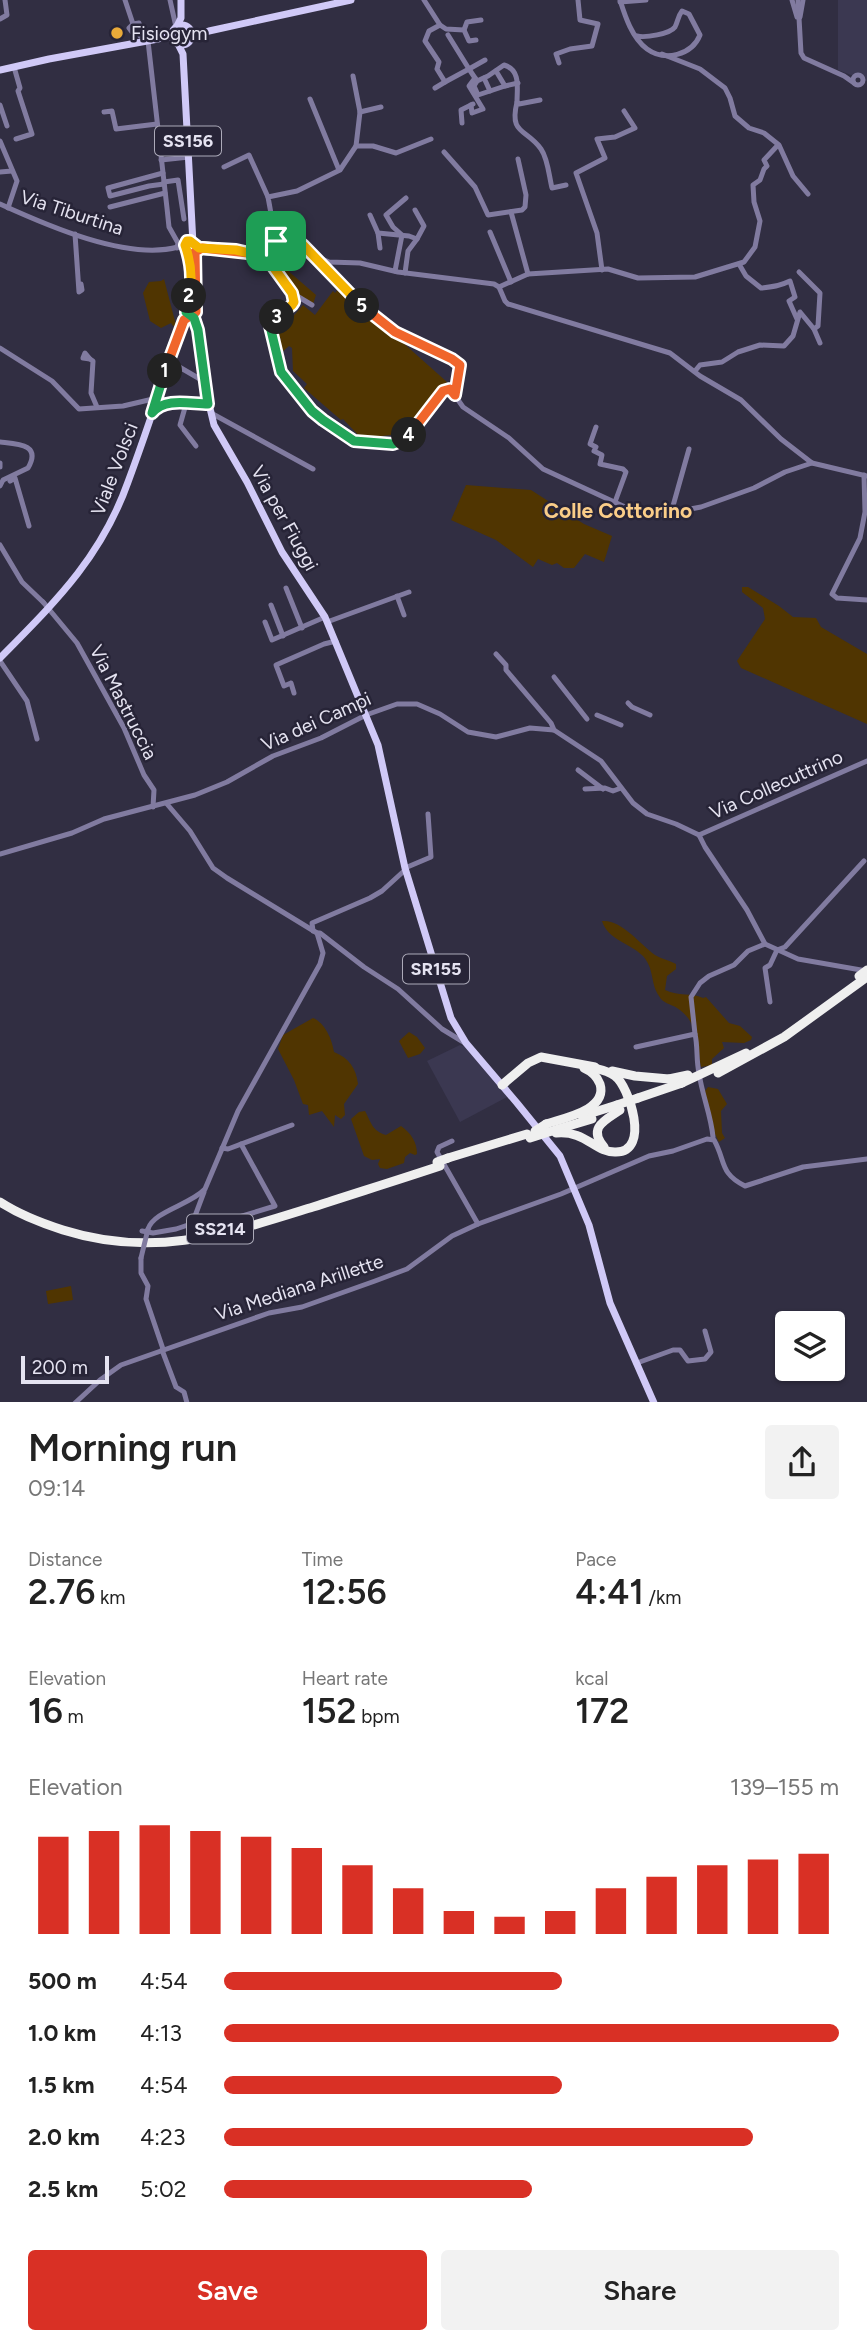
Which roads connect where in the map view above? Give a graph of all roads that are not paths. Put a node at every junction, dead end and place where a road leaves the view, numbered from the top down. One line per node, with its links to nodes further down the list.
1 (5, 0): 15 (street)
2 (125, 0): 25 (street)
3 (170, 0): 20 (street)
4 (181, 0): 14 (main road)
5 (350, 0): 13 (main road)
6 (424, 0): 18 (street)
7 (578, 0): 29 (street)
8 (646, 0): 12 (street)
9 (792, 0): 17 (street)
10 (798, 0): 17 (street)
11 (803, 0): 17 (street)
12 (620, 1): 23 (street)
13 (318, 2): 21 (main road)
14 (181, 13): 20 (main road); 21 (main road)
15 (0, 19)
16 (481, 20): 19 (street)
17 (799, 20): 37 (street)
18 (440, 25): 19 (street); 38 (street)
19 (464, 30): 24 (street)
20 (175, 34): 21 (main road); 21 (main road); 25 (main road); 26 (main road, SS156)
21 (189, 34): 26 (main road, SS156)
22 (448, 35): 31 (street)
23 (637, 36): 27 (street); 27 (street)
24 (476, 40)
25 (145, 42): 30 (main road); 55 (street)
26 (183, 54): 63 (main road, SS156)
27 (662, 54): 60 (street)
28 (485, 60): 31 (street)
29 (559, 63)
30 (14, 67): 32 (main road); 57 (street)
31 (468, 69): 36 (street); 38 (street)
32 (0, 70)
33 (496, 71): 35 (street); 39 (street); 40 (street)
34 (353, 76): 52 (street)
35 (484, 78): 36 (street); 42 (street)
36 (476, 79): 42 (street); 44 (street)
37 (861, 81)
38 (445, 82): 41 (street)
39 (518, 83): 40 (street); 46 (street)
40 (505, 86): 42 (street)
41 (435, 88)
42 (490, 91)
43 (310, 99): 67 (street)
44 (478, 100): 48 (street); 48 (street)
45 (540, 100): 46 (street)
46 (517, 102): 72 (street)
47 (0, 105): 53 (street)
48 (471, 105): 54 (street)
49 (381, 107): 52 (street)
50 (624, 111): 99 (street)
51 (104, 112): 55 (street)
52 (360, 113): 61 (street)
53 (2, 117): 56 (street)
54 (462, 123)
55 (158, 124): 65 (street)
56 (4, 128)
57 (16, 139)
58 (431, 139): 61 (street)
59 (0, 141): 68 (street)
60 (778, 145): 74 (street); 98 (street)
61 (356, 146): 67 (street)
62 (444, 152): 83 (street)
63 (189, 157): 65 (street); 92 (main road, SS156)
64 (518, 159): 83 (street)
65 (161, 160): 70 (street)
66 (224, 167): 75 (street)
67 (340, 170): 75 (street)
68 (12, 171): 69 (street); 81 (street)
69 (0, 172)
70 (163, 173): 71 (street); 71 (street)
71 (164, 183): 73 (street); 77 (street)
72 (566, 185)
73 (165, 193): 79 (street); 80 (street)
74 (808, 194)
75 (268, 197): 91 (street)
76 (406, 198): 89 (street)
77 (181, 202): 79 (street); 85 (street)
78 (0, 204): 81 (street, Via Tiburtina)
79 (166, 204): 92 (street)
80 (110, 207)
81 (8, 208): 88 (street, Via Tiburtina)
82 (415, 210): 90 (street)
83 (511, 212): 103 (street)
84 (370, 215): 87 (street)
85 (184, 219)
86 (491, 232): 104 (street)
87 (378, 233): 89 (street); 94 (street)
88 (75, 234): 92 (street, Via Tiburtina); 105 (street)
89 (402, 235): 90 (street); 100 (street)
90 (417, 239): 102 (street)
91 (276, 241): 95 (street); 97 (street)
92 (183, 244): 93 (street); 96 (main road, Viale Volsci); 96 (street)
93 (202, 248): 95 (street); 96 (street)
94 (380, 248)
95 (248, 253): 107 (street)
96 (191, 256): 109 (main road, Viale Volsci)
97 (315, 256): 100 (street); 118 (street)
98 (739, 264): 99 (street); 110 (street)
99 (602, 270): 103 (street)
100 (396, 271): 102 (street)
101 (799, 272): 111 (street)
102 (405, 273): 106 (street)
103 (528, 274): 104 (street)
104 (511, 282): 106 (street)
105 (80, 284)
106 (499, 287): 116 (street)
107 (292, 293): 108 (street); 118 (street)
108 (312, 305)
109 (191, 312): 115 (main road, Viale Volsci); 117 (main road, Via per Fiuggi / SR155)
110 (797, 320): 111 (street); 116 (street)
111 (814, 329): 112 (street)
112 (820, 343)
113 (0, 348): 122 (street)
114 (90, 359): 122 (street)
115 (169, 361): 117 (street); 119 (main road, Viale Volsci)
116 (695, 372): 128 (street)
117 (205, 382): 121 (main road, Via per Fiuggi / SR155)
118 (453, 388): 132 (street)
119 (157, 400): 120 (street); 122 (street); 141 (main road, Viale Volsci)
120 (186, 404): 121 (street); 126 (street)
121 (208, 404): 123 (main road, Via per Fiuggi / SR155)
122 (97, 407)
123 (211, 413): 129 (street); 143 (main road, Via per Fiuggi / SR155)
124 (596, 427): 132 (street)
125 (0, 442): 131 (street)
126 (196, 446)
127 (689, 449): 133 (street)
128 (812, 463): 130 (street); 133 (street)
129 (313, 469)
130 (865, 475): 139 (street)
131 (0, 486): 134 (street)
132 (615, 502): 133 (street)
133 (671, 513)
134 (29, 526)
135 (0, 545): 141 (street, Via Mastruccia)
136 (286, 588): 145 (street)
137 (409, 592): 138 (street)
138 (397, 596): 142 (street); 143 (street)
139 (867, 600)
140 (271, 605): 146 (street)
141 (49, 609): 149 (main road, Viale Volsci); 166 (street, Via Mastruccia)
142 (404, 615)
143 (326, 620): 145 (street); 147 (main road, Via per Fiuggi / SR155)
144 (265, 622): 146 (street)
145 (302, 628): 146 (street)
146 (283, 636)
147 (336, 641): 151 (street); 153 (main road, Via per Fiuggi / SR155)
148 (496, 654): 158 (street)
149 (0, 660): 159 (street)
150 (554, 677): 156 (street)
151 (295, 693)
152 (628, 703): 155 (street)
153 (366, 715): 158 (street, Via dei Campi); 165 (street, Via dei Campi); 171 (main road, SR155)
154 (597, 715): 157 (street)
155 (650, 715)
156 (587, 719)
157 (621, 724)
158 (554, 730): 162 (street)
159 (37, 739)
160 (867, 761): 168 (street, Via Collecuttrino)
161 (578, 770): 164 (street)
162 (621, 788): 164 (street); 168 (street)
163 (585, 789): 164 (street)
164 (603, 789)
165 (167, 804): 166 (street, Via dei Campi); 172 (street)
166 (153, 807): 169 (street, Via dei Campi)
167 (428, 814): 171 (street)
168 (699, 835): 173 (street)
169 (0, 855)
170 (864, 861): 174 (street)
171 (405, 869): 172 (street); 179 (main road, SR155)
172 (315, 932): 179 (street); 191 (street)
173 (765, 944): 174 (street); 178 (street)
174 (777, 950): 175 (street); 176 (street)
175 (865, 975): 177 (highway, SS214)
176 (770, 1002)
177 (802, 1022): 183 (highway, SS214, bridge); 183 (highway, SS214)
178 (695, 1034): 180 (street); 188 (street)
179 (466, 1043): 184 (main road, SR155)
180 (636, 1047)
181 (559, 1060): 182 (highway); 184 (highway); 187 (highway)
182 (590, 1067): 183 (highway, bridge); 192 (highway)
183 (717, 1070): 185 (highway, SS214, bridge)
184 (502, 1085): 196 (main road, SR155)
185 (619, 1107): 187 (highway, SS214); 192 (highway)
186 (292, 1125): 190 (street)
187 (550, 1129): 192 (highway); 194 (highway, SS214, bridge)
188 (713, 1137)
189 (452, 1142): 200 (street)
190 (241, 1144): 191 (street); 199 (street)
191 (222, 1148): 195 (street)
192 (607, 1151)
193 (867, 1159): 196 (street, Via Mediana Arillette)
194 (439, 1164): 197 (highway, SS214); 198 (highway, SS214)
195 (205, 1189): 199 (street); 201 (street)
196 (574, 1189): 200 (street, Via Mediana Arillette); 204 (main road, SR155)
197 (0, 1197)
198 (0, 1202)
199 (192, 1224): 201 (street)
200 (478, 1224): 203 (street, Via Mediana Arillette)
201 (145, 1230): 203 (street, bridge)
202 (705, 1332): 204 (street)
203 (162, 1350): 205 (street, Via Mediana Arillette); 206 (street)
204 (636, 1363): 207 (main road, SR155)
205 (75, 1402)
206 (187, 1402)
207 (654, 1402)

